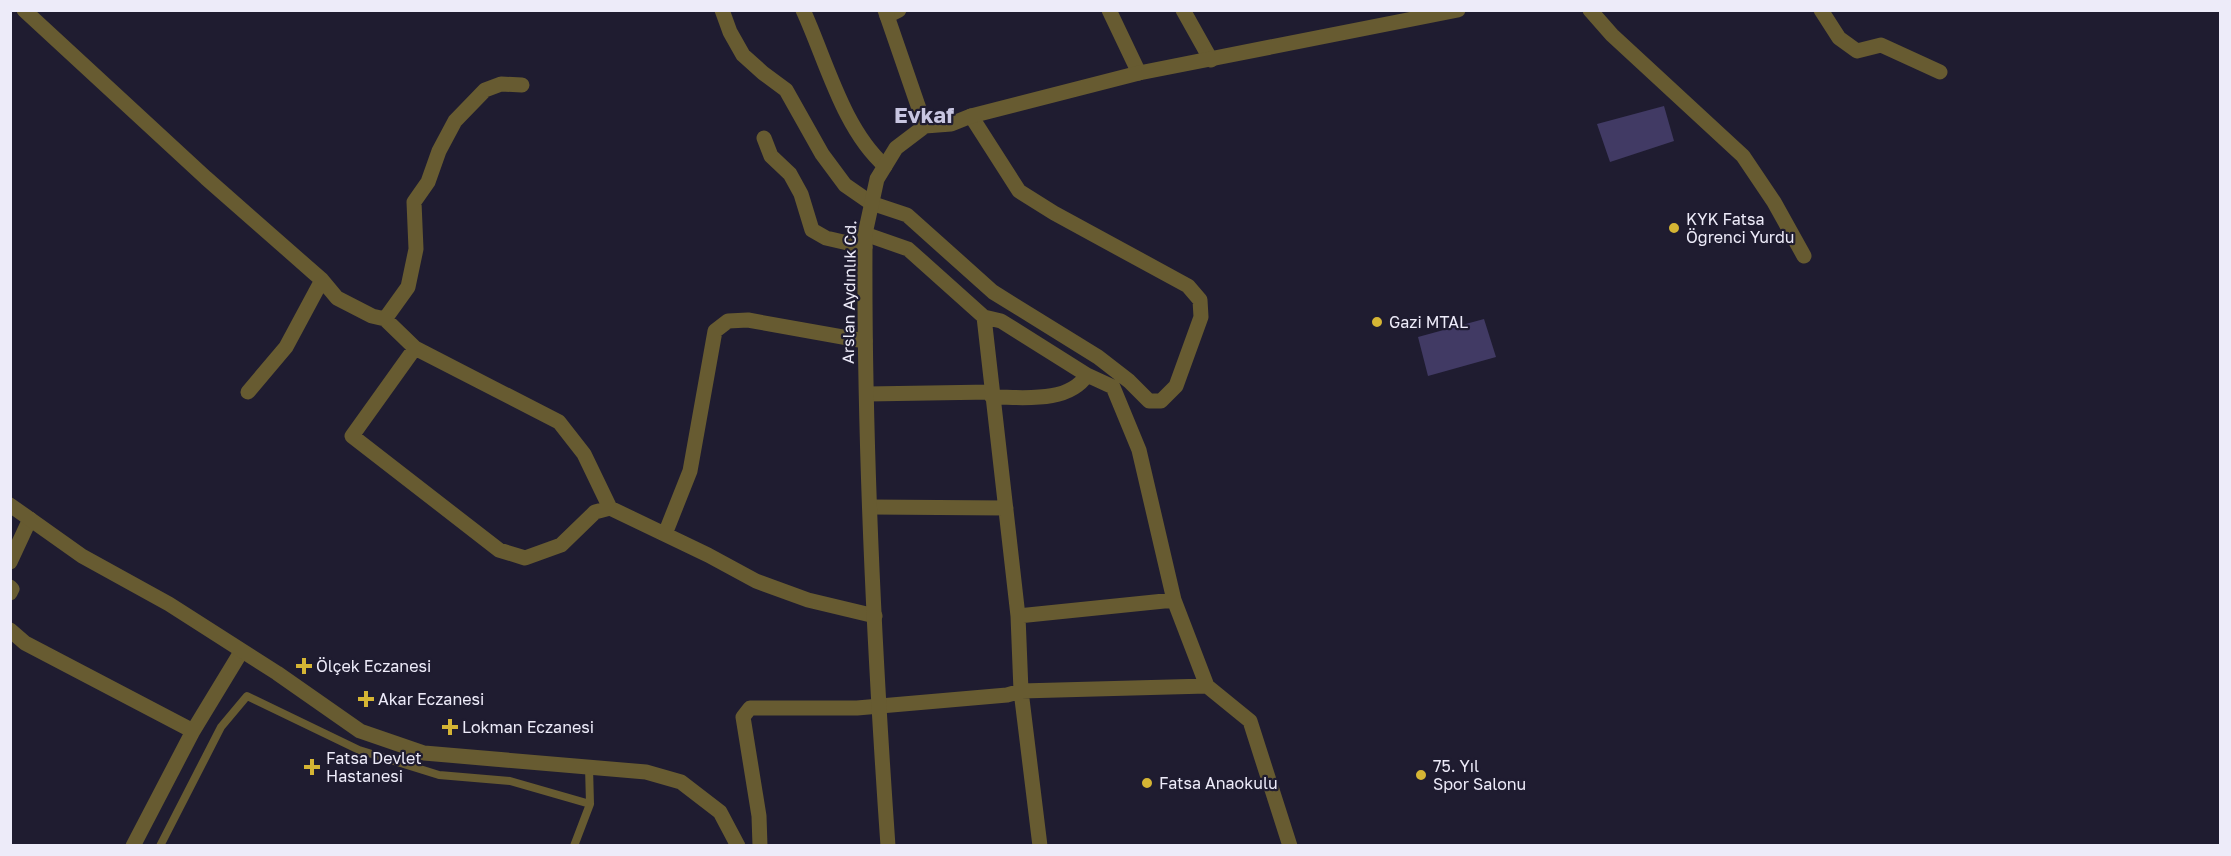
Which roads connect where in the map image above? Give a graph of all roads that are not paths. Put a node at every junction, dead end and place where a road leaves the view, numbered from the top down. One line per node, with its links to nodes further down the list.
1 (24, 10): 22 (street)
2 (722, 10): 19 (street)
3 (803, 10): 18 (street)
4 (1109, 10): 13 (street)
5 (1183, 10): 11 (street)
6 (1458, 10): 10 (street)
7 (1590, 10): 21 (street)
8 (1821, 10): 12 (street)
9 (891, 12): 16 (street)
10 (1433, 13): 11 (street)
11 (1211, 60): 13 (street)
12 (1940, 72)
13 (1139, 73): 15 (street)
14 (522, 85): 24 (street)
15 (972, 116): 16 (street); 19 (street)
16 (925, 126): 18 (street, Arslan Aydınlık Cd.)
17 (764, 138): 20 (street)
18 (885, 166): 19 (street, Arslan Aydınlık Cd.)
19 (871, 203): 20 (street, Arslan Aydınlık Cd.)
20 (865, 240): 23 (street); 25 (street, Arslan Aydınlık Cd.)
21 (1804, 256)
22 (322, 280): 24 (street); 28 (street)
23 (984, 317): 27 (street); 30 (street)
24 (385, 319): 26 (street)
25 (864, 341): 29 (street, Arslan Aydınlık Cd.); 36 (street)
26 (415, 348): 33 (street); 33 (street)
27 (1087, 375): 30 (street); 40 (street)
28 (248, 392)
29 (867, 394): 30 (street); 32 (street, Arslan Aydınlık Cd.)
30 (992, 394): 34 (street)
31 (10, 506): 35 (street)
32 (871, 507): 34 (street); 41 (street, Arslan Aydınlık Cd.)
33 (610, 508): 36 (street)
34 (1006, 508): 42 (street)
35 (30, 519): 37 (street); 44 (street)
36 (665, 534): 41 (street)
37 (10, 562)
38 (10, 587): 39 (street)
39 (10, 593)
40 (1174, 600): 42 (street); 45 (street)
41 (875, 616): 47 (street, Arslan Aydınlık Cd.)
42 (1017, 616): 46 (street)
43 (10, 630): 48 (street)
44 (242, 652): 48 (street); 49 (street)
45 (1208, 686): 46 (street); 58 (street)
46 (1021, 691): 47 (street); 57 (street)
47 (878, 705): 55 (street); 56 (street, Arslan Aydınlık Cd.)
48 (193, 731): 51 (street)
49 (588, 767): 50 (lane); 54 (street)
50 (590, 804): 52 (lane); 53 (lane)
51 (133, 846)
52 (160, 846)
53 (574, 846)
54 (738, 846)
55 (760, 846)
56 (888, 846)
57 (1040, 846)
58 (1290, 846)

